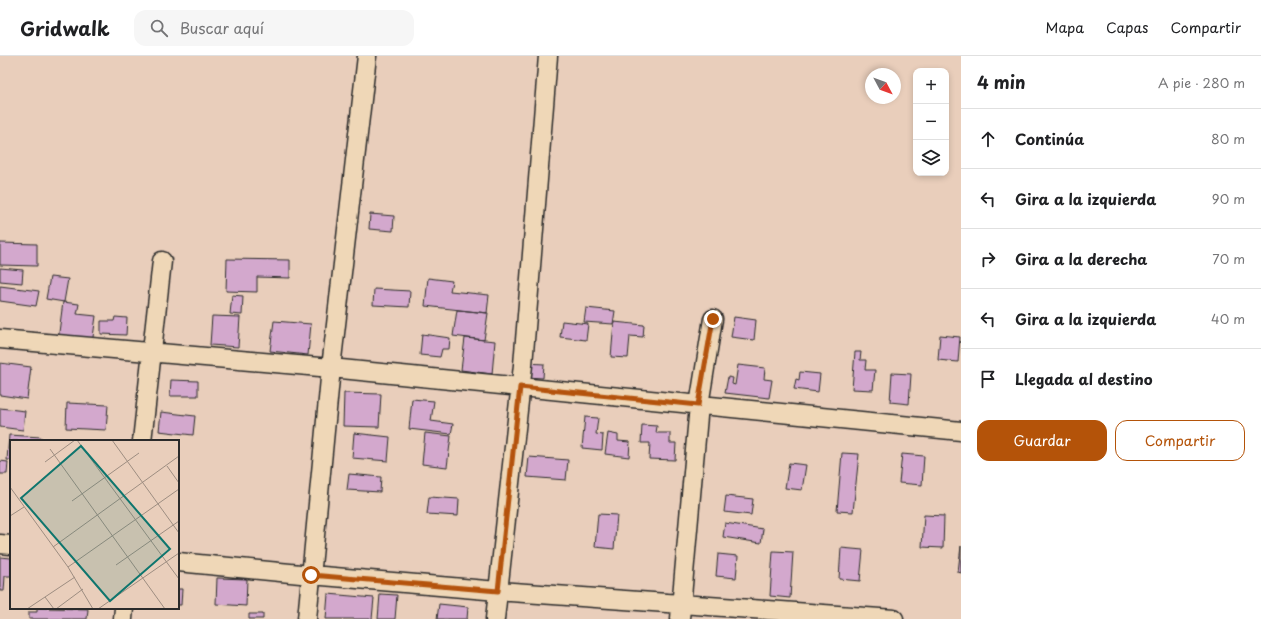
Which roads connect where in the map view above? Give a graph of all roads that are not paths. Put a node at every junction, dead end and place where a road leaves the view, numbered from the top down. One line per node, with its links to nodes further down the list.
1 (367, 56): 7 (street)
2 (548, 56): 8 (street)
3 (162, 261): 6 (street)
4 (713, 319): 9 (street)
5 (0, 340): 6 (street)
6 (151, 352): 7 (street); 11 (street)
7 (331, 368): 8 (street); 15 (street)
8 (520, 387): 9 (street); 16 (street)
9 (698, 405): 10 (street); 18 (street)
10 (961, 431)
11 (142, 440)
12 (0, 544): 13 (street)
13 (10, 545)
14 (179, 562): 15 (street)
15 (311, 575): 16 (street); 20 (street)
16 (498, 591): 18 (street); 21 (street)
17 (124, 609): 19 (street)
18 (681, 611): 22 (street)
19 (123, 619)
20 (307, 619)
21 (495, 619)
22 (894, 619)

